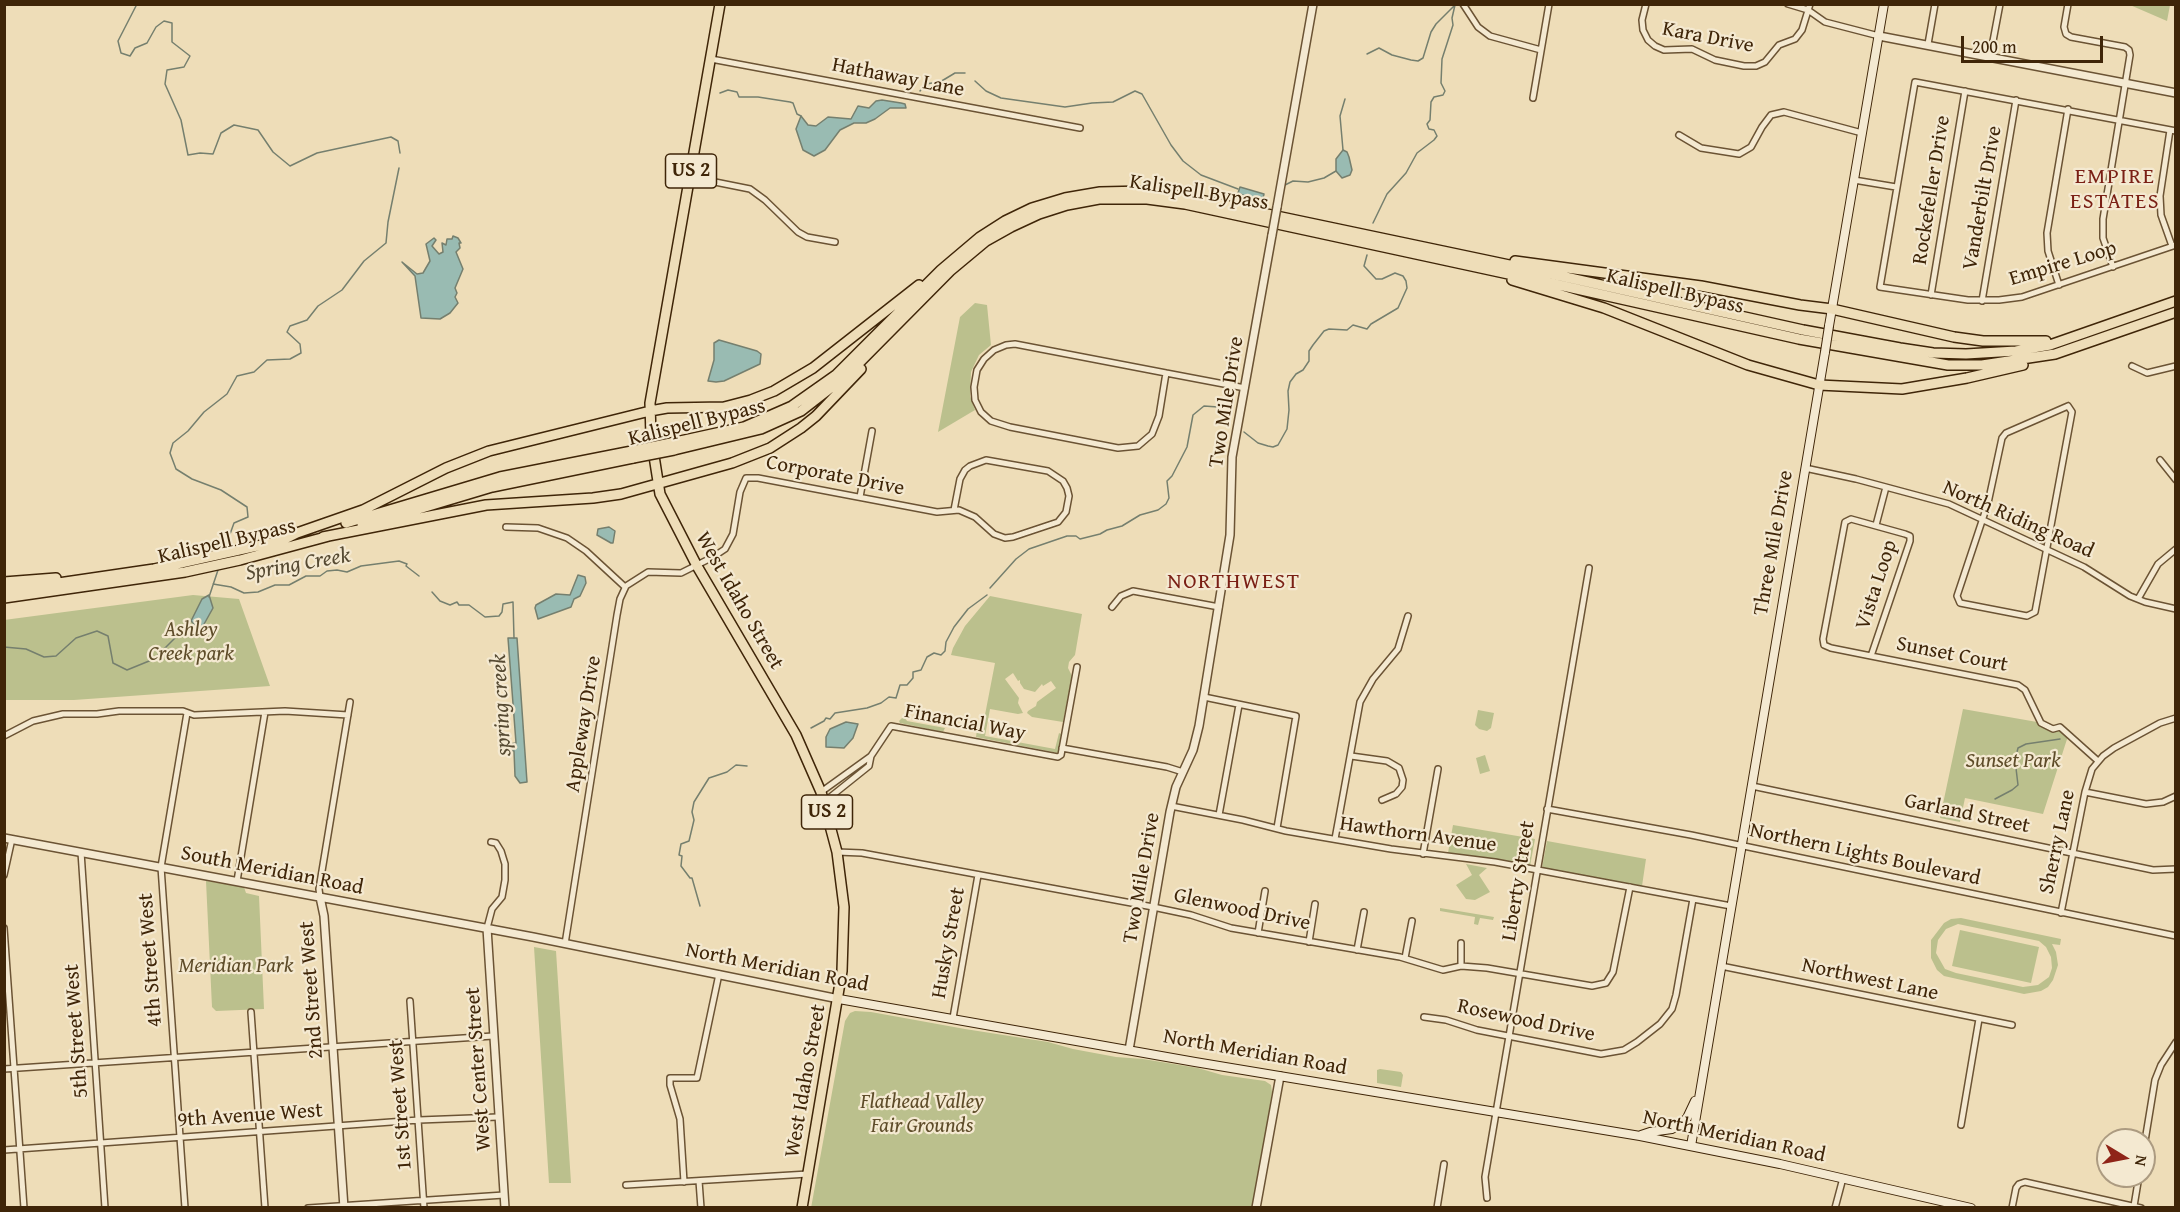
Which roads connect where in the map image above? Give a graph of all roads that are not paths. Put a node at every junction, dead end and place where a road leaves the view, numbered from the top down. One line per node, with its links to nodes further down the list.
1 (720, 4): 16 (highway, West Idaho Street / US 2)
2 (1312, 4): 50 (street, Two Mile Drive, bridge)
3 (1463, 4): 14 (street)
4 (1549, 4): 14 (street)
5 (1646, 4): 11 (street, Kara Drive)
6 (1788, 4): 11 (street)
7 (1884, 4): 12 (main road, Three Mile Drive)
8 (1935, 4): 13 (street)
9 (2000, 4): 15 (street)
10 (2068, 4): 17 (street)
11 (1809, 7): 12 (street)
12 (1879, 36): 13 (street); 26 (main road, Three Mile Drive)
13 (1928, 44): 15 (street)
14 (1542, 50): 20 (street)
15 (1990, 57): 17 (street)
16 (711, 59): 24 (street, Hathaway Lane); 28 (highway, West Idaho Street / US 2)
17 (2126, 84): 19 (street); 23 (street)
18 (1965, 91): 21 (street, Empire Loop); 30 (street, Empire Loop); 38 (street, Rockefeller Drive)
19 (2175, 93)
20 (1533, 98)
21 (2016, 100): 22 (street, Empire Loop); 39 (street, Vanderbilt Drive)
22 (2068, 109): 23 (street, Empire Loop); 37 (street)
23 (2120, 119): 25 (street, Empire Loop); 35 (street)
24 (1080, 128)
25 (2173, 130): 32 (street)
26 (1862, 133): 27 (street); 29 (main road, Three Mile Drive)
27 (1679, 135)
28 (690, 177): 31 (street); 51 (highway, West Idaho Street / US 2)
29 (1854, 180): 30 (street); 41 (main road, Three Mile Drive)
30 (1896, 187): 38 (street, Empire Loop)
31 (835, 242)
32 (2174, 245): 35 (street, Empire Loop)
33 (1486, 260): 36 (highway, Kalispell Bypass); 41 (highway); 44 (highway, Kalispell Bypass)
34 (1461, 264): 43 (highway, Kalispell Bypass); 45 (highway, Kalispell Bypass); 49 (highway)
35 (2113, 267): 37 (street, Empire Loop)
36 (941, 270): 51 (highway); 53 (highway, Kalispell Bypass)
37 (2059, 285): 39 (street, Empire Loop)
38 (1931, 295): 39 (street, Empire Loop)
39 (1982, 300)
40 (2175, 301): 44 (highway, Kalispell Bypass)
41 (1832, 309): 44 (highway); 49 (main road, Three Mile Drive, bridge)
42 (2175, 312): 45 (highway, Kalispell Bypass)
43 (906, 315): 53 (highway, Kalispell Bypass); 58 (highway)
44 (2066, 339)
45 (2039, 357): 49 (highway)
46 (2132, 366): 47 (street)
47 (2175, 366)
48 (1166, 373): 48 (street); 50 (street)
49 (1819, 385): 56 (main road, Three Mile Drive)
50 (1245, 388): 81 (street, Two Mile Drive)
51 (650, 411): 58 (highway, West Idaho Street / US 2); 66 (highway)
52 (872, 431): 60 (street)
53 (673, 446): 54 (highway, Kalispell Bypass, bridge)
54 (632, 455): 65 (highway, Kalispell Bypass); 66 (highway, Kalispell Bypass)
55 (2160, 460): 57 (street)
56 (1805, 468): 59 (street, North Riding Road); 101 (main road, Three Mile Drive)
57 (2175, 480)
58 (657, 484): 65 (highway); 70 (highway, West Idaho Street / US 2)
59 (1886, 487): 62 (street, North Riding Road); 63 (street)
60 (860, 498): 61 (street, Corporate Drive); 70 (street, Corporate Drive)
61 (954, 510): 61 (street, Corporate Drive)
62 (1983, 519): 67 (street, North Riding Road); 67 (street); 67 (street)
63 (1876, 525): 84 (street, Vista Loop); 85 (street, Vista Loop)
64 (506, 527): 75 (street)
65 (323, 537): 69 (highway, Kalispell Bypass)
66 (281, 541): 69 (highway, Kalispell Bypass)
67 (2047, 549): 78 (street, North Riding Road)
68 (2175, 549): 78 (street)
69 (232, 557): 72 (highway, Kalispell Bypass); 74 (highway, Kalispell Bypass)
70 (697, 566): 75 (street); 104 (highway, West Idaho Street / US 2)
71 (1589, 568): 107 (street, Liberty Street)
72 (136, 571): 73 (highway); 76 (highway, Kalispell Bypass)
73 (4, 582)
74 (98, 585): 77 (highway, Kalispell Bypass); 79 (highway)
75 (625, 586): 141 (street, Appleway Drive)
76 (4, 591)
77 (4, 598)
78 (2138, 599): 82 (street, North Riding Road)
79 (4, 604)
80 (1112, 607): 81 (street)
81 (1219, 607): 87 (street, Two Mile Drive)
82 (2175, 609)
83 (1408, 616): 97 (street)
84 (1824, 645): 85 (street, Sunset Court)
85 (1871, 656): 98 (street, Sunset Court)
86 (1077, 667): 95 (street)
87 (1204, 697): 89 (street); 100 (street, Two Mile Drive)
88 (350, 702): 92 (street, 2nd Street West)
89 (1239, 705): 108 (street); 109 (street)
90 (187, 712): 91 (street); 94 (street); 118 (street, 4th Street West)
91 (265, 712): 92 (street); 123 (street)
92 (348, 715): 126 (street, 2nd Street West)
93 (2175, 718): 98 (street)
94 (4, 736)
95 (1062, 748): 96 (street, Financial Way); 100 (street)
96 (871, 756): 104 (street, Financial Way); 104 (street, Financial Way)
97 (1351, 756): 105 (street); 111 (street)
98 (2098, 761): 102 (street, Sherry Lane)
99 (1438, 769): 117 (street)
100 (1183, 772): 106 (street, Two Mile Drive)
101 (1752, 786): 113 (main road, Three Mile Drive); 116 (street, Garland Street)
102 (2085, 792): 103 (street); 116 (street, Sherry Lane)
103 (2175, 796)
104 (822, 797): 115 (highway, West Idaho Street / US 2)
105 (1382, 800)
106 (1171, 806): 108 (street, Hawthorn Avenue); 130 (street, Two Mile Drive)
107 (1547, 809): 113 (street, Northern Lights Boulevard); 120 (street, Liberty Street)
108 (1219, 815): 109 (street, Hawthorn Avenue)
109 (1277, 828): 111 (street, Hawthorn Avenue)
110 (8, 838): 114 (street, South Meridian Road); 121 (street)
111 (1335, 839): 117 (street, Hawthorn Avenue)
112 (491, 842): 135 (street)
113 (1742, 846): 129 (main road, Three Mile Drive); 132 (street, Northern Lights Boulevard)
114 (81, 852): 118 (street, South Meridian Road); 163 (street, 5th Street West)
115 (837, 852): 122 (street, Glenwood Drive); 148 (highway, West Idaho Street / US 2)
116 (2073, 853): 119 (street, Garland Street); 132 (street, Sherry Lane)
117 (1423, 854): 120 (street, Hawthorn Avenue)
118 (161, 867): 123 (street, South Meridian Road); 162 (street, 4th Street West)
119 (2175, 869)
120 (1537, 870): 124 (street, Hawthorn Avenue); 147 (street, Liberty Street)
121 (4, 875)
122 (978, 875): 130 (street, Glenwood Drive); 152 (street, Husky Street)
123 (237, 881): 126 (street, South Meridian Road)
124 (1630, 887): 127 (street, Hawthorn Avenue); 147 (street, Glenwood Drive)
125 (1265, 891): 136 (street)
126 (320, 897): 135 (street, South Meridian Road); 159 (street, 2nd Street West)
127 (1694, 899): 129 (street, Hawthorn Avenue); 156 (street, Rosewood Drive)
128 (1315, 904): 139 (street)
129 (1731, 906): 145 (main road, Three Mile Drive)
130 (1153, 907): 136 (street, Glenwood Drive); 160 (street, Two Mile Drive)
131 (1364, 912): 142 (street)
132 (2061, 913): 137 (street, Northern Lights Boulevard)
133 (1412, 921): 143 (street)
134 (4, 928): 164 (street)
135 (487, 928): 138 (street, South Meridian Road); 155 (street, West Center Street)
136 (1258, 933): 139 (street, Glenwood Drive)
137 (2175, 936)
138 (533, 937): 141 (street, North Meridian Road)
139 (1309, 942): 142 (street, Glenwood Drive)
140 (1461, 943): 144 (street)
141 (565, 944): 146 (street, North Meridian Road)
142 (1358, 950): 143 (street, Glenwood Drive)
143 (1405, 958): 144 (street, Glenwood Drive)
144 (1461, 966): 147 (street, Glenwood Drive)
145 (1721, 966): 153 (street, Northwest Lane); 167 (main road, Three Mile Drive)
146 (719, 974): 148 (street, North Meridian Road); 185 (street)
147 (1521, 974): 156 (street, Liberty Street)
148 (839, 999): 152 (main road, North Meridian Road); 182 (highway, West Idaho Street / US 2)
149 (410, 1000): 157 (street, 1st Street West)
150 (251, 1012): 161 (street)
151 (1424, 1017): 156 (street, Rosewood Drive)
152 (953, 1018): 160 (main road, North Meridian Road)
153 (1979, 1019): 154 (street, Northwest Lane); 171 (street)
154 (2012, 1025)
155 (493, 1036): 157 (street); 169 (street, West Center Street)
156 (1509, 1036): 168 (street, Liberty Street)
157 (414, 1042): 159 (street); 170 (street, 1st Street West)
158 (2175, 1042): 173 (street)
159 (333, 1046): 161 (street); 172 (street, 2nd Street West)
160 (1128, 1050): 166 (main road, North Meridian Road)
161 (254, 1053): 162 (street); 174 (street)
162 (174, 1058): 163 (street); 176 (street, 4th Street West)
163 (96, 1063): 164 (street); 177 (street, 5th Street West)
164 (15, 1068): 165 (street); 179 (street)
165 (4, 1069)
166 (1280, 1076): 168 (main road, North Meridian Road); 202 (street)
167 (1700, 1087): 175 (main road, Three Mile Drive); 178 (main road, Three Mile Drive)
168 (1496, 1111): 175 (main road, North Meridian Road); 189 (street, Liberty Street)
169 (498, 1117): 170 (street, 9th Avenue West); 188 (street, West Center Street)
170 (419, 1120): 172 (street, 9th Avenue West); 190 (street, 1st Street West)
171 (1961, 1125)
172 (338, 1126): 174 (street, 9th Avenue West); 191 (street, 2nd Street West)
173 (2147, 1128)
174 (259, 1132): 176 (street, 9th Avenue West); 196 (street)
175 (1640, 1136): 178 (main road, North Meridian Road)
176 (180, 1138): 177 (street, 9th Avenue West); 195 (street, 4th Street West)
177 (101, 1143): 179 (street, 9th Avenue West); 194 (street, 5th Street West)
178 (1691, 1146): 183 (main road, North Meridian Road)
179 (21, 1149): 180 (street, 9th Avenue West); 193 (street)
180 (4, 1150)
181 (1444, 1164): 203 (street)
182 (807, 1174): 184 (street); 201 (highway, West Idaho Street / US 2)
183 (1843, 1178): 204 (street); 205 (main road, North Meridian Road)
184 (699, 1181): 185 (street); 200 (street)
185 (684, 1182): 186 (street)
186 (626, 1185)
187 (2137, 1188): 192 (street)
188 (504, 1195): 190 (street); 199 (street, West Center Street)
189 (1487, 1198)
190 (424, 1200): 191 (street); 198 (street, 1st Street West)
191 (344, 1206): 197 (street)
192 (2134, 1206): 206 (street); 207 (street)
193 (24, 1208)
194 (105, 1208)
195 (185, 1208)
196 (265, 1208)
197 (308, 1208)
198 (424, 1208)
199 (505, 1208)
200 (701, 1208)
201 (802, 1208)
202 (1256, 1208)
203 (1437, 1208)
204 (1835, 1208)
205 (1971, 1208)
206 (2012, 1208)
207 (2141, 1208)

